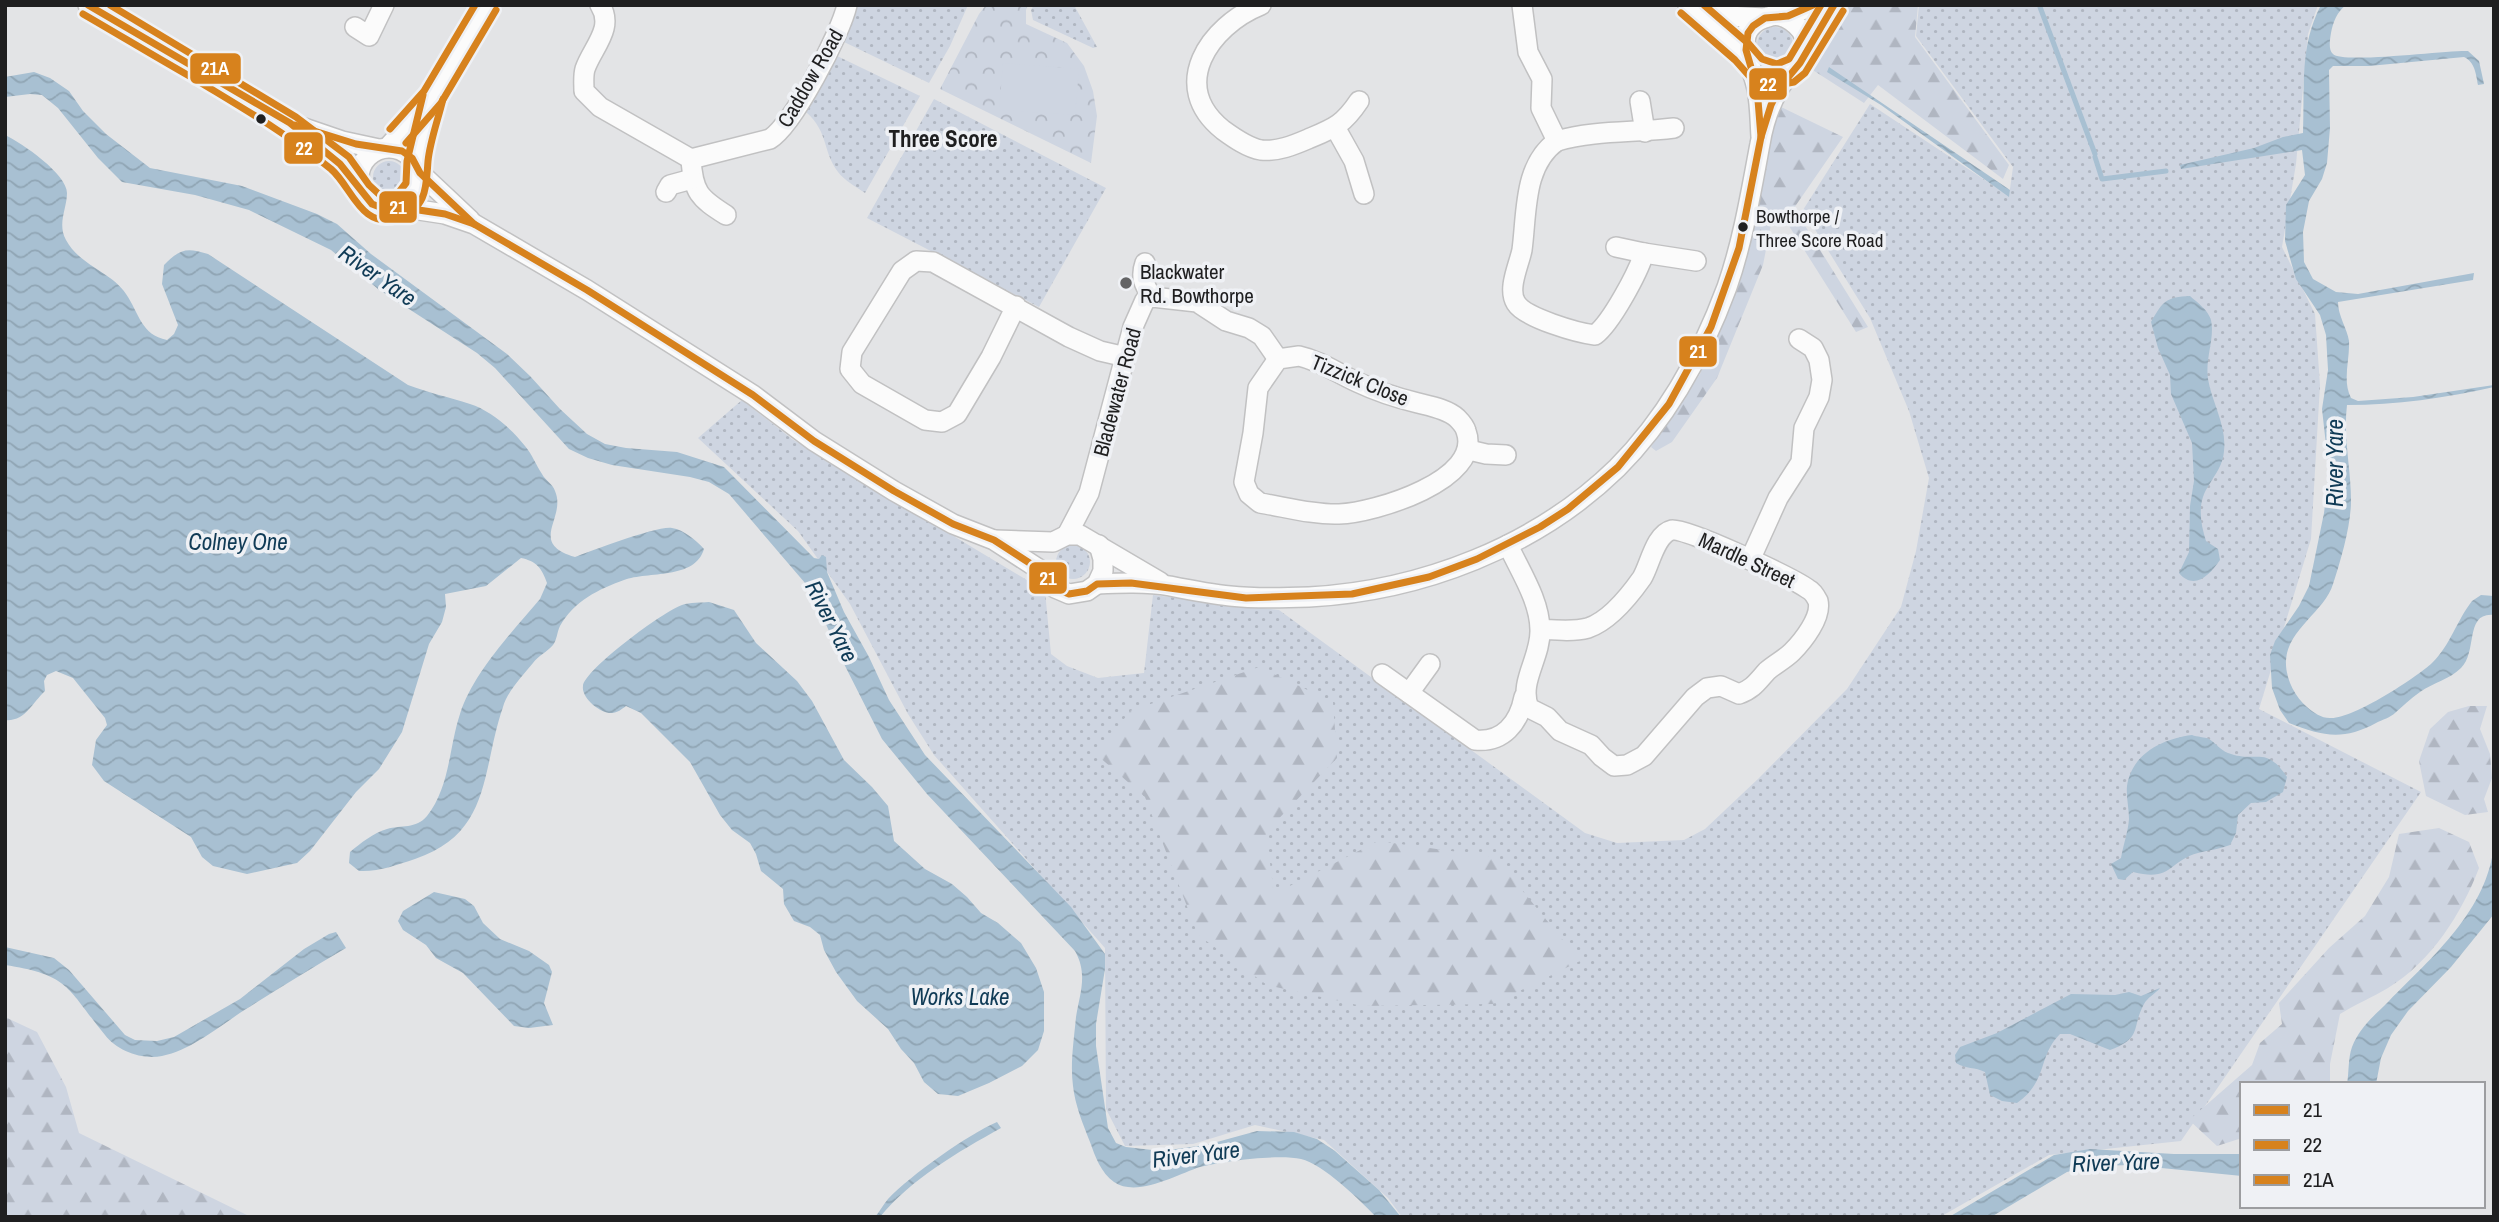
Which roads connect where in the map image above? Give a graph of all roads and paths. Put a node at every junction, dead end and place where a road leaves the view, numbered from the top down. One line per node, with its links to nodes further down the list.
1 (88, 5): 20 (street)
2 (384, 5): 13 (street)
3 (600, 5): 28 (street)
4 (846, 5): 28 (street, Caddow Road)
5 (1261, 5): 21 (street)
6 (1522, 5): 25 (street)
7 (1814, 5): 11 (street)
8 (1834, 5): 14 (street)
9 (1689, 6): 12 (street); 15 (street)
10 (482, 7): 17 (street)
11 (1785, 17): 12 (street); 14 (street)
12 (1764, 18): 15 (street)
13 (369, 36)
14 (1804, 53): 16 (street)
15 (1748, 59): 16 (street); 24 (street)
16 (1792, 71): 24 (street)
17 (433, 97): 26 (street); 27 (street)
18 (1359, 101): 21 (street)
19 (1640, 102): 23 (street)
20 (290, 123): 26 (street); 29 (street)
21 (1335, 127): 31 (street)
22 (1674, 128): 23 (street)
23 (1645, 132): 25 (street)
24 (1761, 137): 50 (street)
25 (1557, 141): 36 (street)
26 (384, 148): 27 (street); 29 (street)
27 (419, 168): 32 (street); 34 (street)
28 (692, 169): 30 (street, Caddow Road); 33 (street)
29 (359, 186): 32 (street)
30 (666, 192)
31 (1364, 194)
32 (399, 207): 34 (street)
33 (726, 215)
34 (474, 224): 48 (street)
35 (1616, 247): 36 (street)
36 (1644, 253): 37 (street)
37 (1696, 261)
38 (1145, 263): 39 (street)
39 (1152, 297): 42 (street, Bladewater Road); 43 (street)
40 (1016, 306): 40 (street); 42 (street)
41 (1799, 339): 51 (street)
42 (1126, 357): 46 (street, Bladewater Road)
43 (1278, 359): 44 (street, Tizzick Close); 44 (street)
44 (1469, 450): 45 (street)
45 (1506, 455)
46 (1089, 492): 47 (street, Bladewater Road); 49 (street, Bladewater Road)
47 (1060, 538): 48 (street); 49 (street); 52 (street)
48 (994, 540): 52 (street)
49 (1096, 544): 53 (street); 54 (street)
50 (1508, 545): 54 (street); 55 (street)
51 (1750, 560): 55 (street, Mardle Street); 59 (street, Mardle Street)
52 (1045, 573): 53 (street)
53 (1097, 583): 54 (street)
54 (1168, 586)
55 (1540, 629): 59 (street)
56 (1430, 664): 58 (street)
57 (1382, 674): 58 (street)
58 (1409, 693): 59 (street)
59 (1524, 697)

